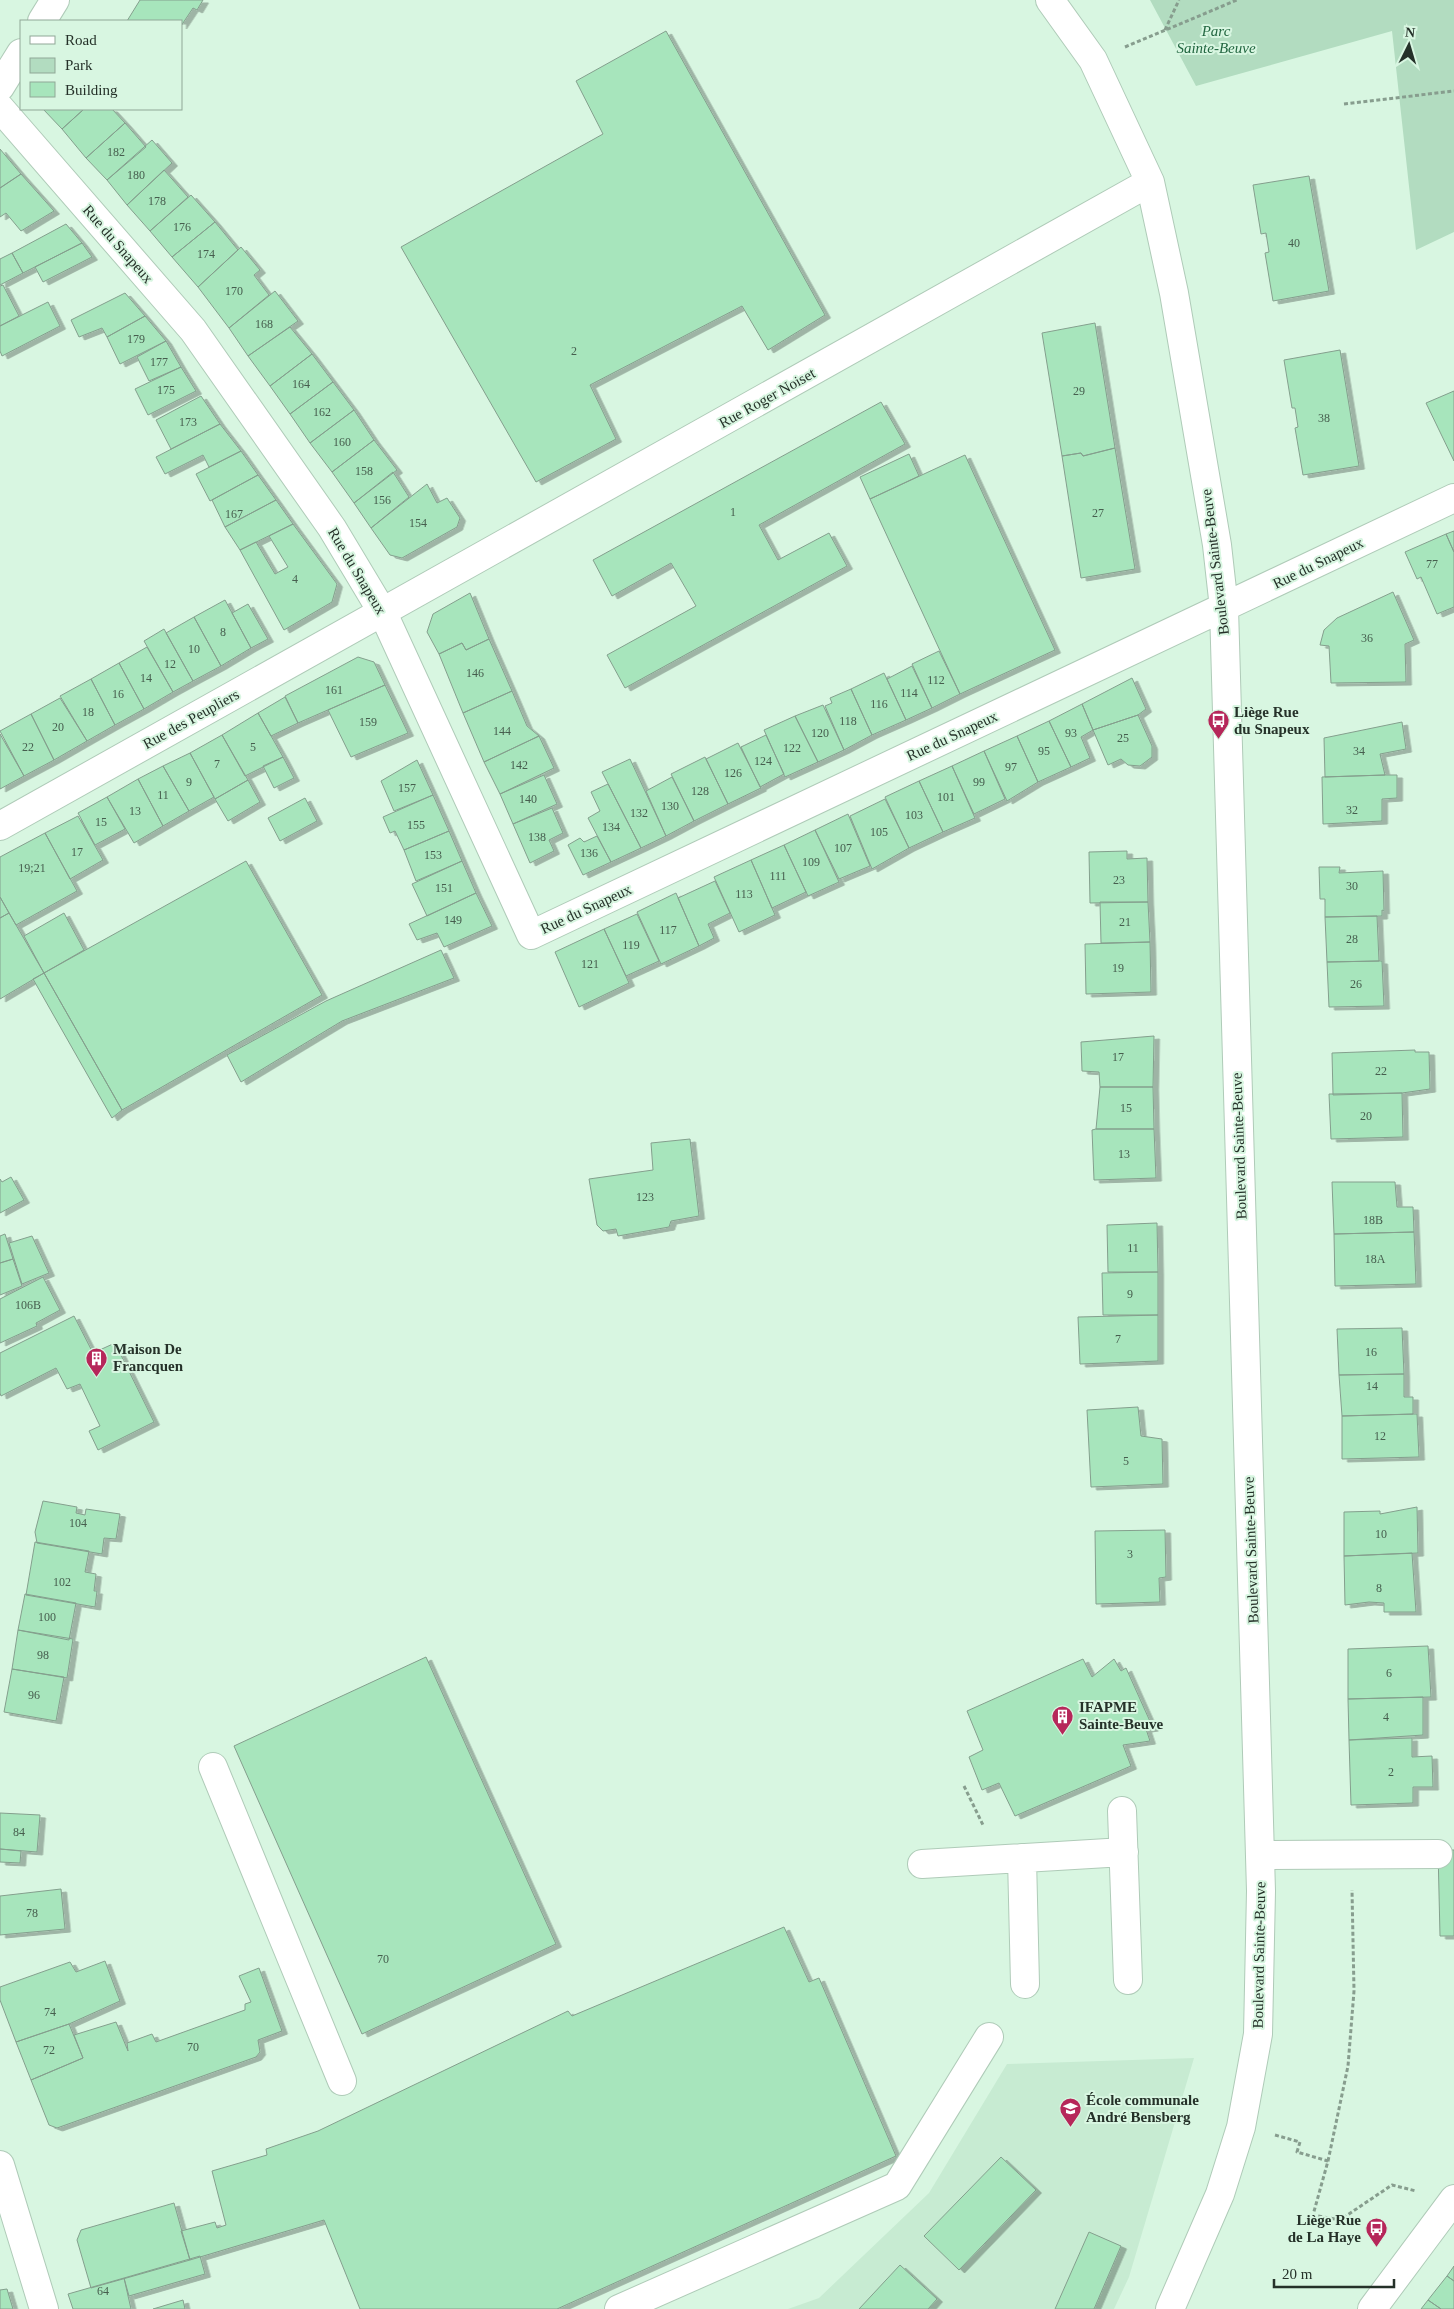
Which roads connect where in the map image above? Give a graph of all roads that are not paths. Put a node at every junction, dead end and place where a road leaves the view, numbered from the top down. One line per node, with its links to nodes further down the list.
1 (55, 0): 3 (street)
2 (1050, 0): 7 (street, Boulevard Sainte-Beuve)
3 (43, 20)
4 (20, 55): 5 (street)
5 (0, 87)
6 (0, 108): 10 (street, Rue du Snapeux)
7 (1150, 182): 9 (street, Boulevard Sainte-Beuve); 10 (street, Rue Roger Noiset)
8 (1454, 498): 9 (street, Rue du Snapeux)
9 (1224, 608): 10 (street, Rue du Snapeux); 16 (street, Boulevard Sainte-Beuve)
10 (382, 613): 11 (street, Rue des Peupliers)
11 (0, 826)
12 (213, 1767): 22 (street)
13 (1122, 1811): 14 (street)
14 (1124, 1852): 17 (street); 19 (street)
15 (1438, 1854): 16 (street)
16 (1260, 1855): 27 (street, Boulevard Sainte-Beuve)
17 (1011, 1859): 18 (street); 20 (street)
18 (922, 1864)
19 (1128, 1980)
20 (1025, 1984)
21 (989, 2037): 26 (street)
22 (342, 2081)
23 (0, 2165): 25 (street)
24 (1454, 2199): 28 (street)
25 (44, 2309)
26 (619, 2309)
27 (1170, 2309)
28 (1372, 2309)

